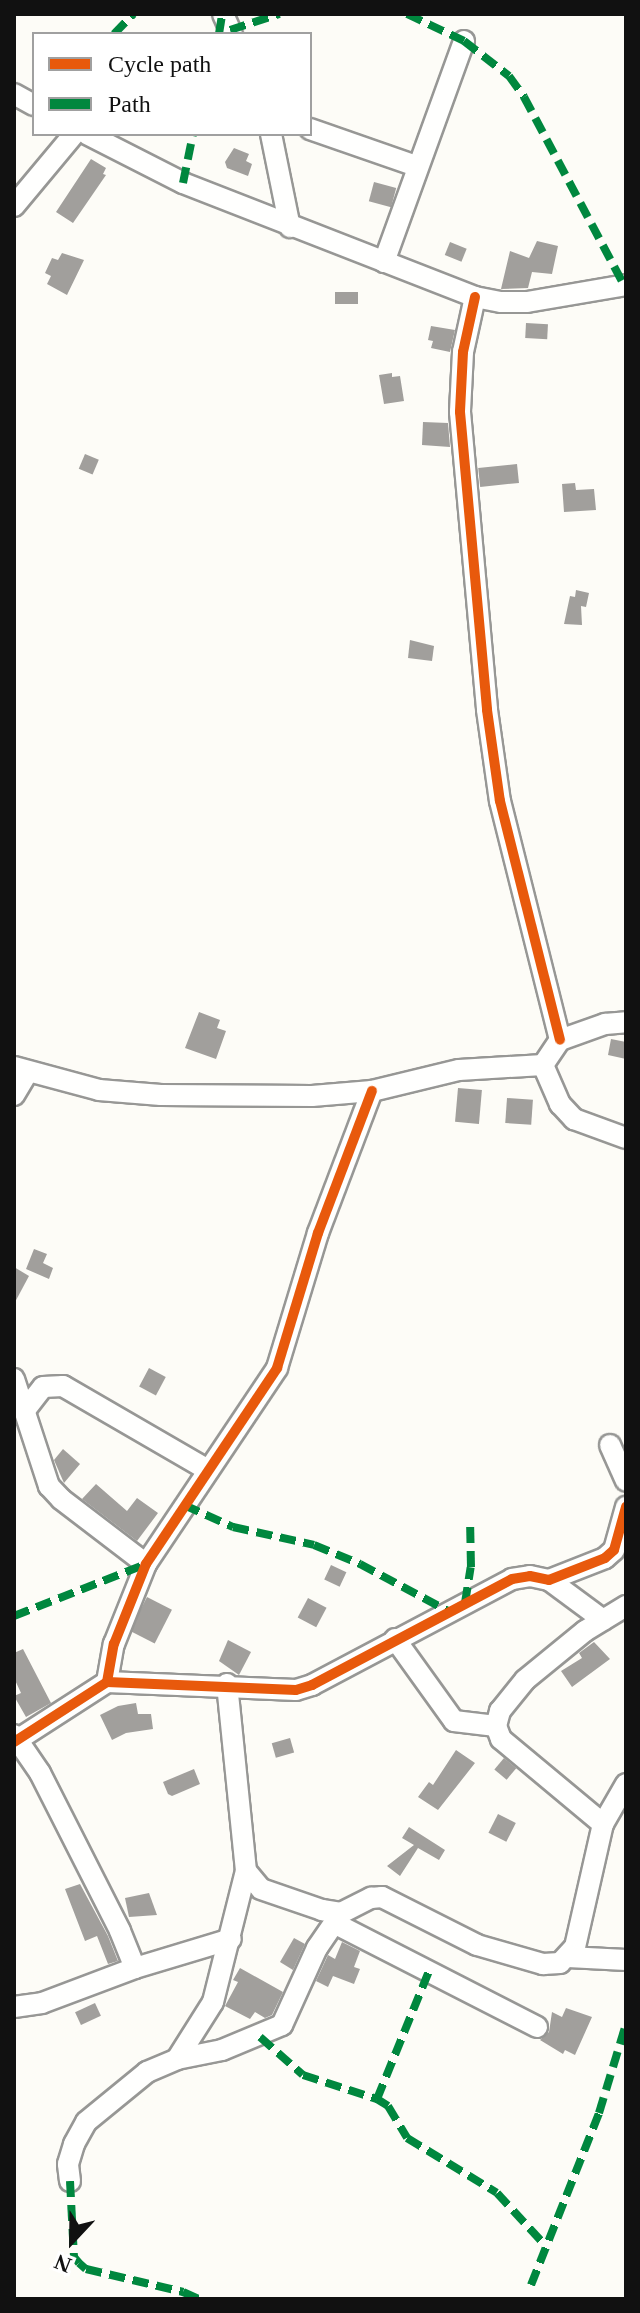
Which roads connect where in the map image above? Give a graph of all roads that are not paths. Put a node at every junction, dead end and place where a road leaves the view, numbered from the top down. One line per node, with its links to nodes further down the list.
1 (464, 41): 10 (street)
2 (14, 94): 3 (street)
3 (32, 104)
4 (312, 130): 10 (street)
5 (72, 136): 11 (street)
6 (91, 136): 12 (street)
7 (272, 136): 9 (street)
8 (291, 136): 9 (street)
9 (277, 157): 12 (street)
10 (416, 166): 13 (street)
11 (14, 206)
12 (290, 227): 13 (street)
13 (384, 262): 15 (street)
14 (626, 285): 15 (street)
15 (475, 297): 17 (street)
16 (626, 1022): 17 (street)
17 (560, 1040): 18 (street)
18 (543, 1065): 20 (street); 22 (street)
19 (21, 1070): 20 (street); 21 (street)
20 (372, 1091): 26 (street)
21 (14, 1095)
22 (626, 1138)
23 (14, 1379): 24 (street)
24 (25, 1410): 26 (street); 29 (street)
25 (610, 1445): 27 (street)
26 (208, 1470): 29 (street)
27 (626, 1481)
28 (626, 1507): 30 (street)
29 (146, 1564): 34 (street)
30 (549, 1580): 32 (street); 33 (street)
31 (626, 1606): 32 (street)
32 (603, 1620): 36 (street)
33 (395, 1639): 35 (street); 36 (street)
34 (107, 1682): 35 (street); 37 (street)
35 (227, 1684): 40 (street)
36 (496, 1726): 39 (street)
37 (16, 1739): 45 (street)
38 (626, 1784): 39 (street)
39 (603, 1824): 43 (street)
40 (246, 1871): 41 (street); 42 (street)
41 (337, 1918): 43 (street); 47 (street); 48 (street)
42 (231, 1939): 45 (street); 48 (street)
43 (568, 1957): 44 (street)
44 (626, 1960)
45 (135, 1968): 46 (street)
46 (14, 2007)
47 (537, 2027)
48 (177, 2059): 49 (street)
49 (70, 2181)

